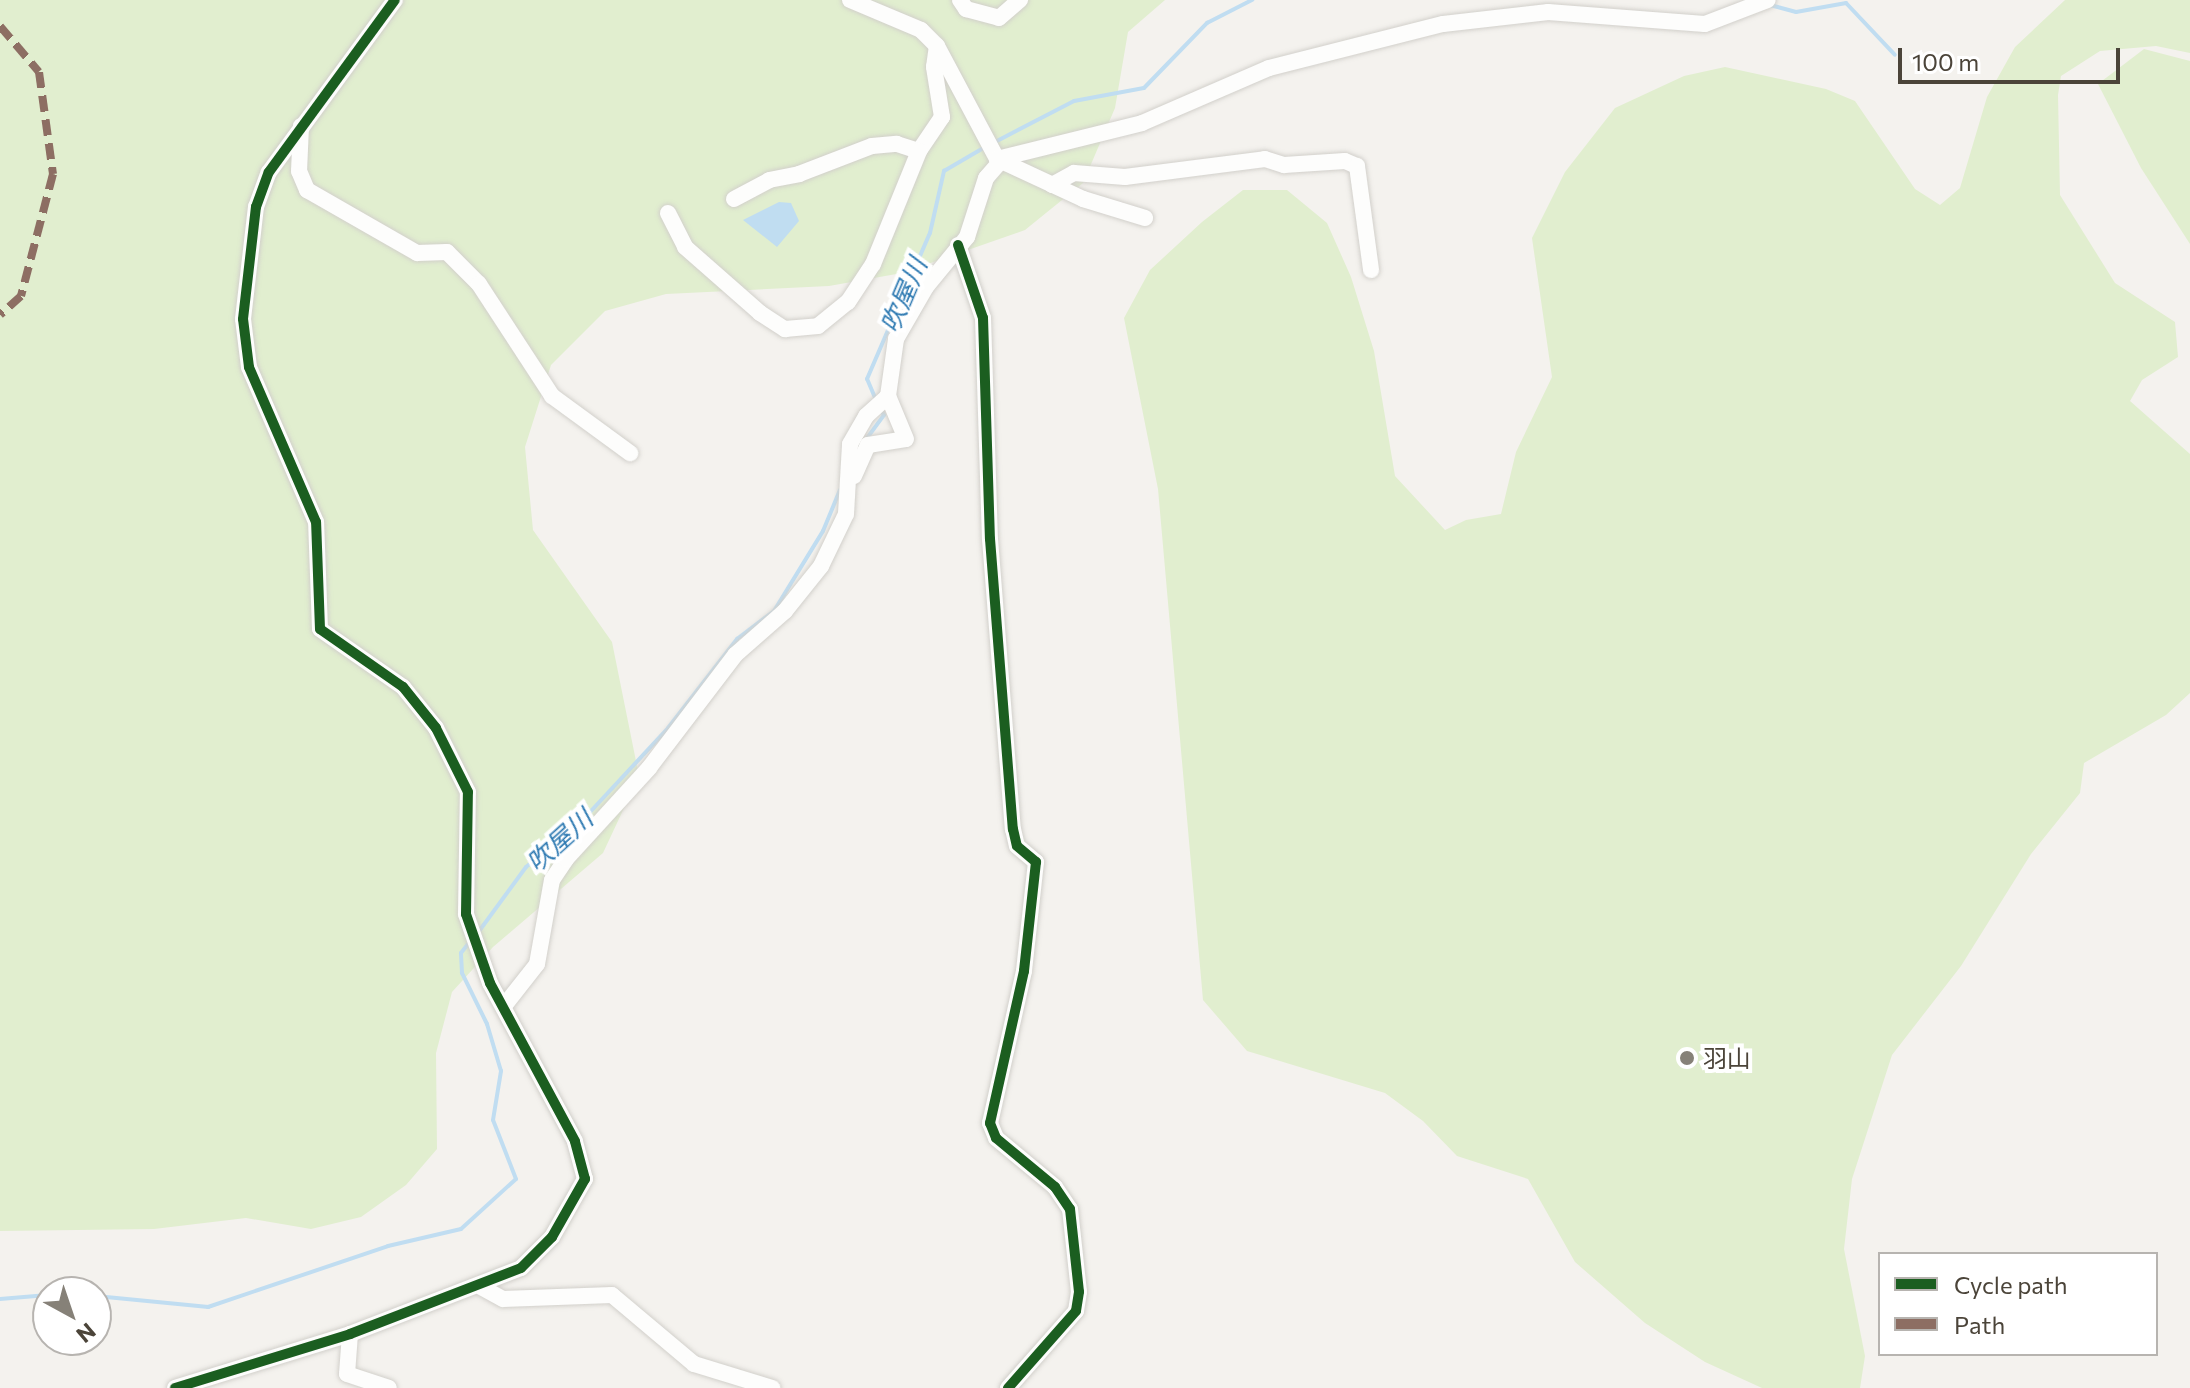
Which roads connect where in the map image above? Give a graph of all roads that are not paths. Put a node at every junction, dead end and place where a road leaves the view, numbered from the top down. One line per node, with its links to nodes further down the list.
1 (395, 0): 7 (street)
2 (850, 0): 6 (street)
3 (960, 0): 4 (street)
4 (1020, 0)
5 (1768, 0): 9 (street)
6 (937, 46): 8 (street); 9 (street)
7 (302, 124): 17 (street); 19 (street)
8 (919, 151): 11 (street); 12 (street)
9 (998, 161): 10 (street); 14 (street)
10 (1052, 185): 13 (street); 15 (street)
11 (734, 199)
12 (668, 213)
13 (1145, 218)
14 (958, 245): 16 (street); 25 (street)
15 (1371, 270)
16 (888, 396): 18 (street); 19 (street)
17 (630, 453)
18 (854, 476)
19 (504, 1006): 20 (street)
20 (481, 1287): 21 (street); 24 (street)
21 (350, 1334): 22 (street); 23 (street)
22 (175, 1388)
23 (389, 1388)
24 (772, 1388)
25 (1008, 1388)

